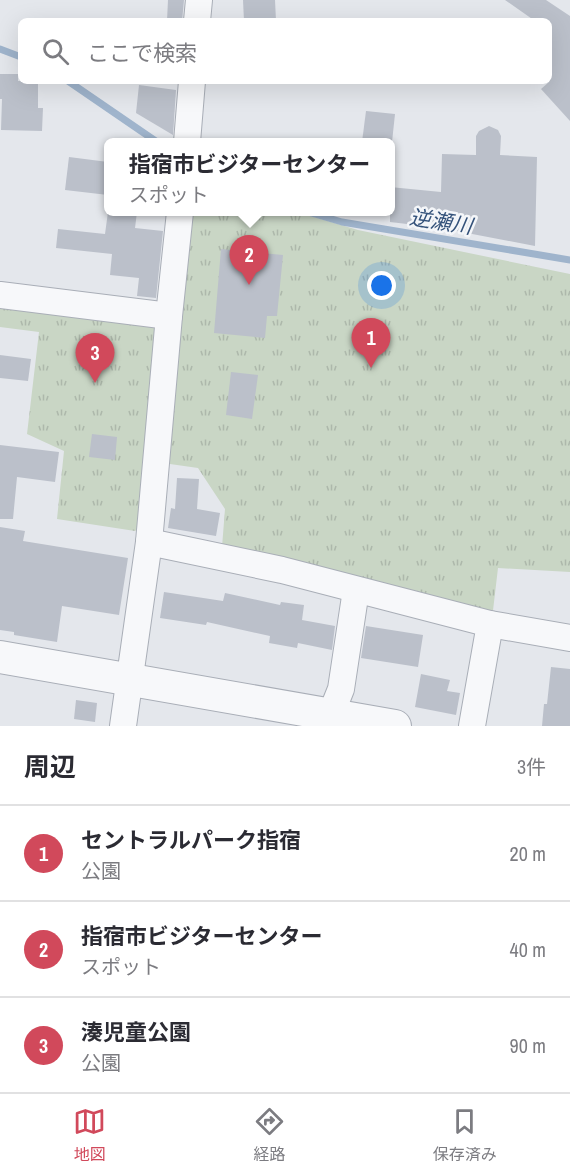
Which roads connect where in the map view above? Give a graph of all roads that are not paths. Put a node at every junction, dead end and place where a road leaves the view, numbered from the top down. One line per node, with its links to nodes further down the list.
1 (199, 0): 2 (street)
2 (197, 18)
3 (192, 84): 4 (street)
4 (187, 138)
5 (180, 216): 7 (street)
6 (0, 295): 7 (street)
7 (169, 316): 8 (street)
8 (149, 542): 9 (street); 13 (street)
9 (356, 590): 10 (street); 14 (street)
10 (490, 624): 11 (street); 17 (street)
11 (570, 638)
12 (0, 657): 13 (street)
13 (130, 680): 14 (street); 15 (street)
14 (331, 720): 16 (street)
15 (123, 726)
16 (395, 726)
17 (472, 726)

